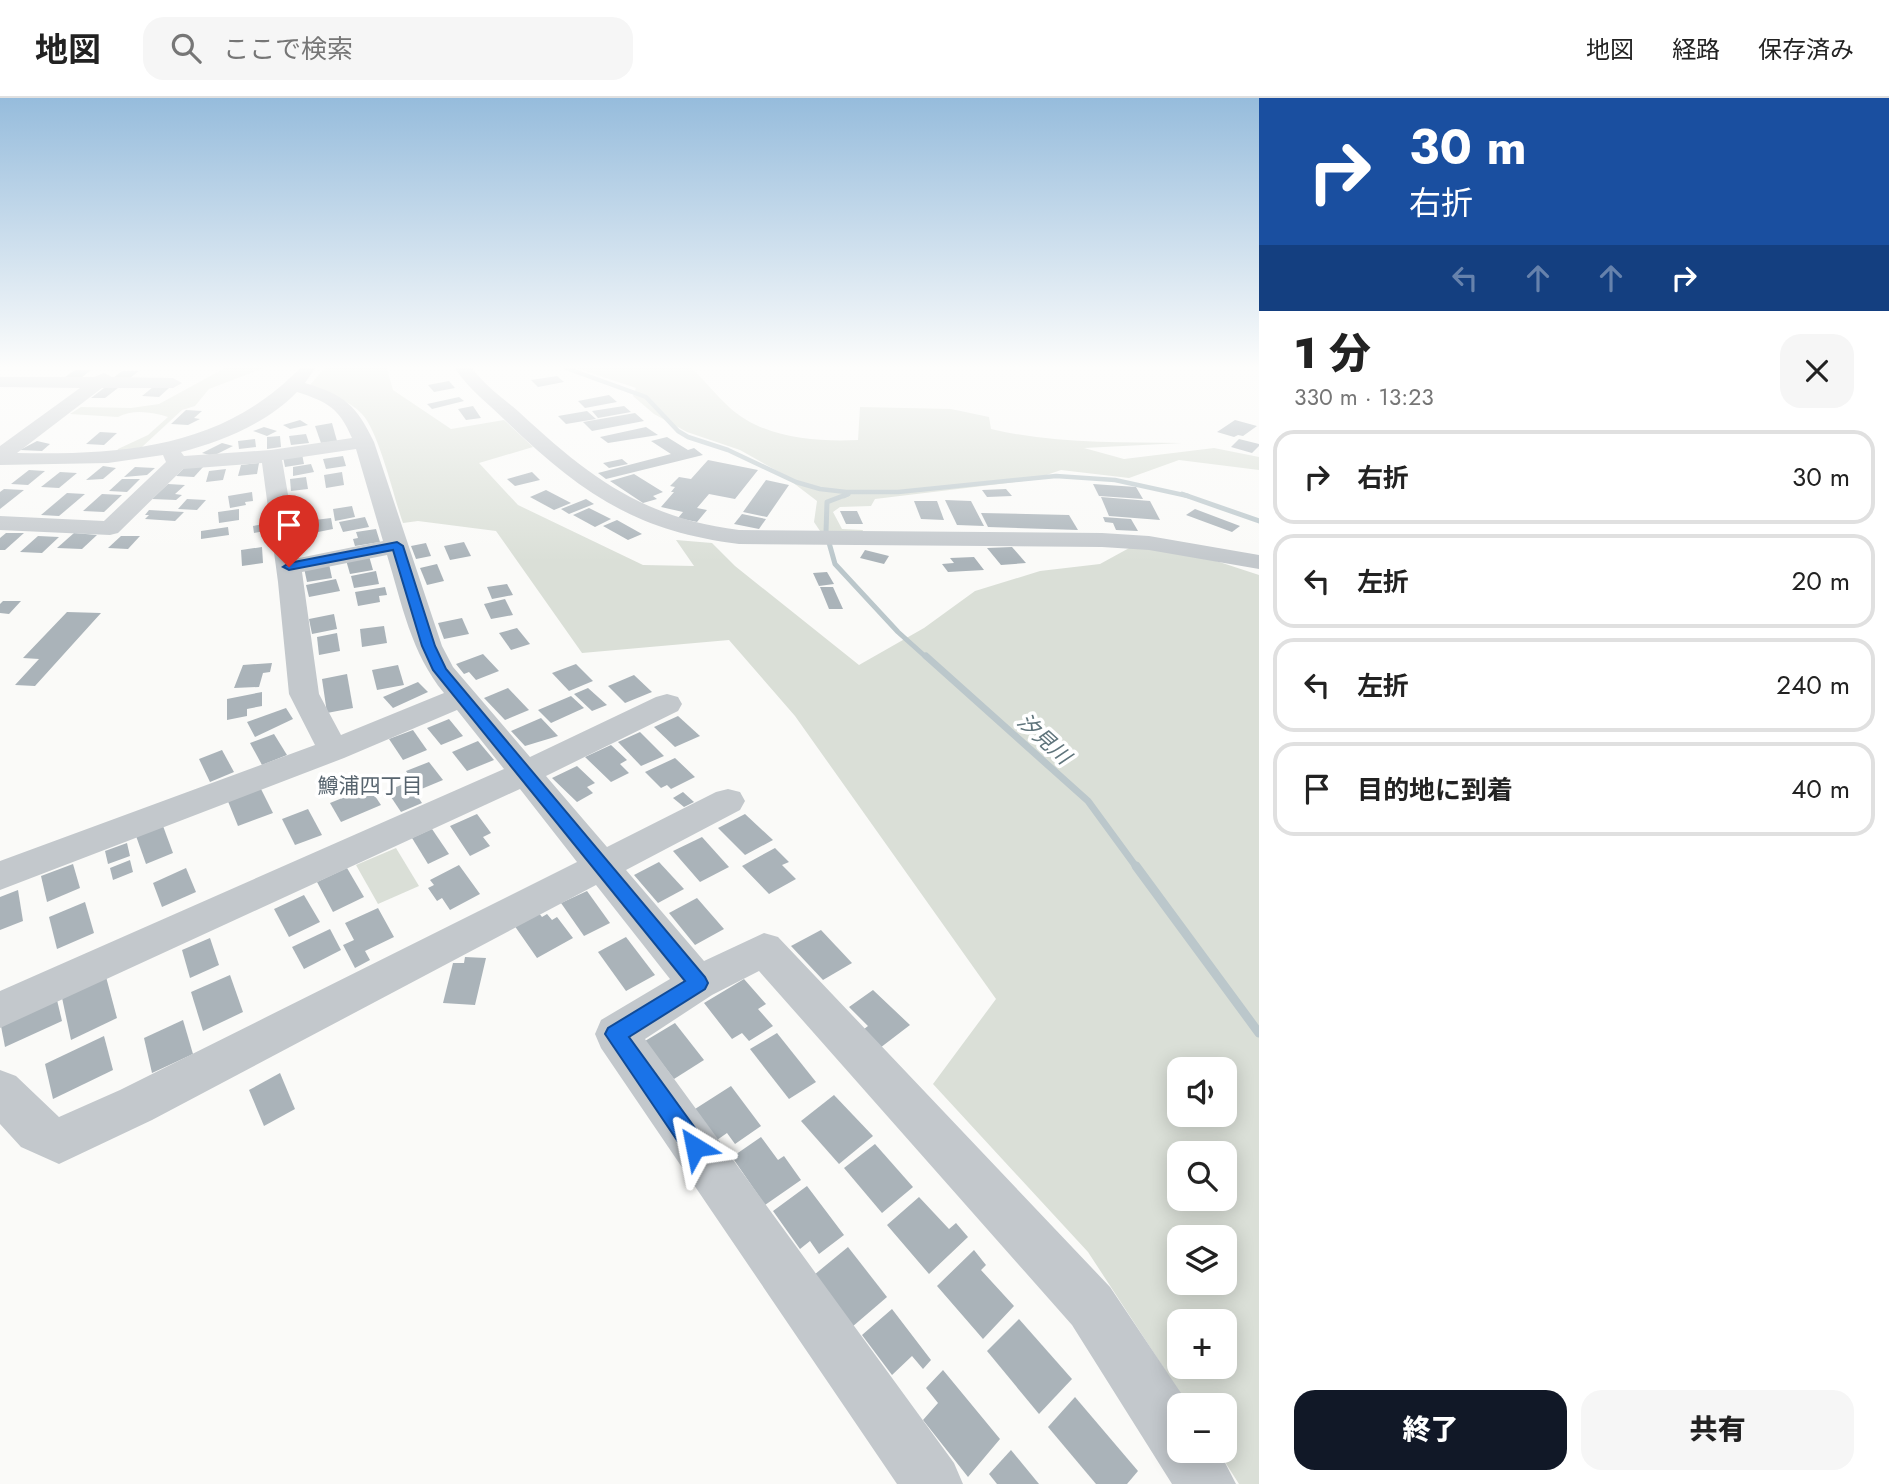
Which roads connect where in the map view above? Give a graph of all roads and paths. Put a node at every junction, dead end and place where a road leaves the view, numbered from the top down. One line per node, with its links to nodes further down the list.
1 (33, 433): 8 (street)
2 (216, 433): 6 (street)
3 (361, 433): 5 (street)
4 (529, 433): 11 (street)
5 (365, 442): 7 (street); 10 (street)
6 (173, 455): 7 (street); 8 (street); 9 (street)
7 (271, 456): 12 (street)
8 (0, 458)
9 (0, 523)
10 (397, 546): 12 (street); 13 (street)
11 (1259, 562)
12 (289, 567): 15 (street)
13 (464, 696): 15 (street); 16 (street)
14 (667, 704): 16 (street)
15 (333, 750): 19 (street)
16 (526, 774): 18 (street); 21 (street)
17 (728, 801): 18 (street)
18 (604, 865): 20 (street); 22 (street)
19 (0, 877)
20 (698, 983): 23 (street); 25 (street)
21 (0, 1010)
22 (0, 1091)
23 (1167, 1423)
24 (1193, 1463): 26 (street)
25 (933, 1484)
26 (1206, 1484)

